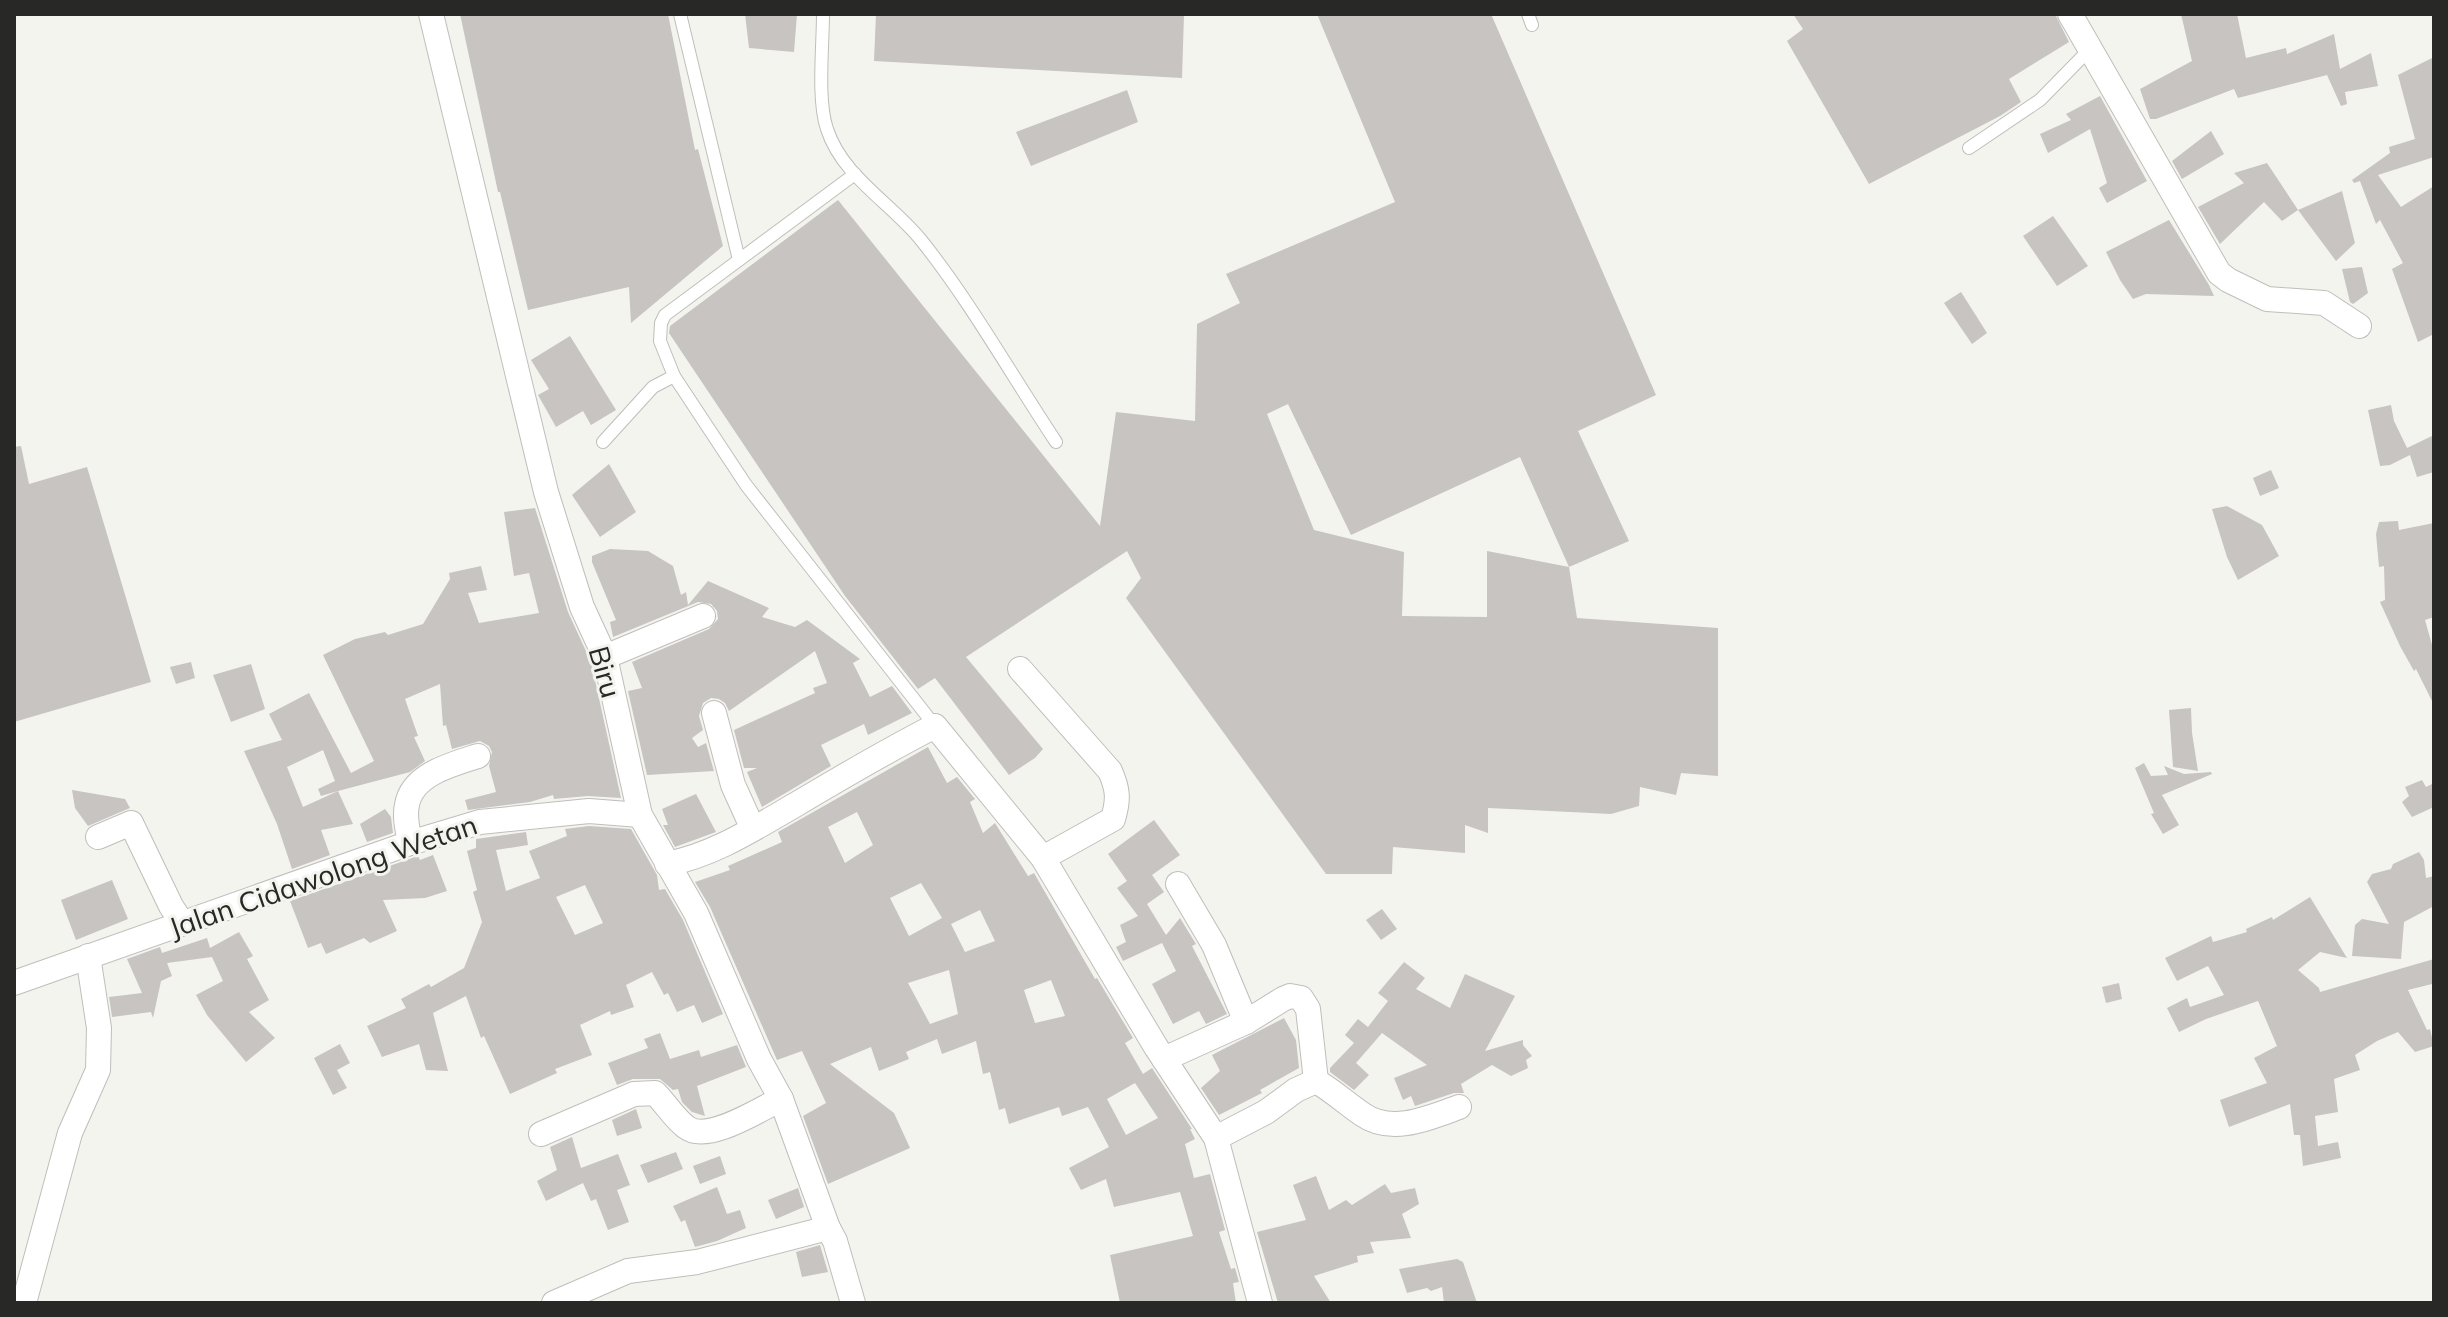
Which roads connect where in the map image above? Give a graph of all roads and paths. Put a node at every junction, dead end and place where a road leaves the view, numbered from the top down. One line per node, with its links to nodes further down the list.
1 (431, 14): 14 (street, Biru)
2 (680, 14): 8 (lane)
3 (823, 14): 7 (lane)
4 (2070, 14): 5 (street)
5 (2091, 48): 6 (lane); 9 (street)
6 (1969, 148)
7 (855, 174): 8 (lane); 12 (lane)
8 (739, 260): 10 (lane)
9 (2359, 326)
10 (674, 376): 11 (lane); 17 (lane)
11 (603, 442)
12 (1056, 442)
13 (703, 616): 14 (street)
14 (605, 657): 19 (street, Biru)
15 (1020, 669): 23 (street)
16 (714, 713): 20 (street)
17 (935, 726): 20 (street); 23 (street)
18 (478, 756): 22 (street)
19 (640, 815): 22 (street, Jalan Cidawolong Wetan); 24 (street, Biru)
20 (753, 829): 24 (street)
21 (98, 837): 26 (street)
22 (410, 843): 26 (street, Jalan Cidawolong Wetan)
23 (1043, 858): 30 (street)
24 (667, 864): 32 (street, Biru)
25 (1178, 884): 29 (street)
26 (182, 923): 27 (street, Jalan Cidawolong Wetan)
27 (88, 956): 28 (street, Jalan Cidawolong Wetan); 37 (street)
28 (14, 983)
29 (1246, 1022): 30 (street); 31 (street)
30 (1164, 1059): 35 (street)
31 (1316, 1081): 33 (street); 35 (street)
32 (781, 1099): 34 (street); 36 (street, Biru)
33 (1459, 1107)
34 (541, 1134)
35 (1216, 1138): 40 (street)
36 (828, 1228): 38 (street); 39 (street, Biru)
37 (24, 1303)
38 (554, 1303)
39 (853, 1303)
40 (1260, 1303)

